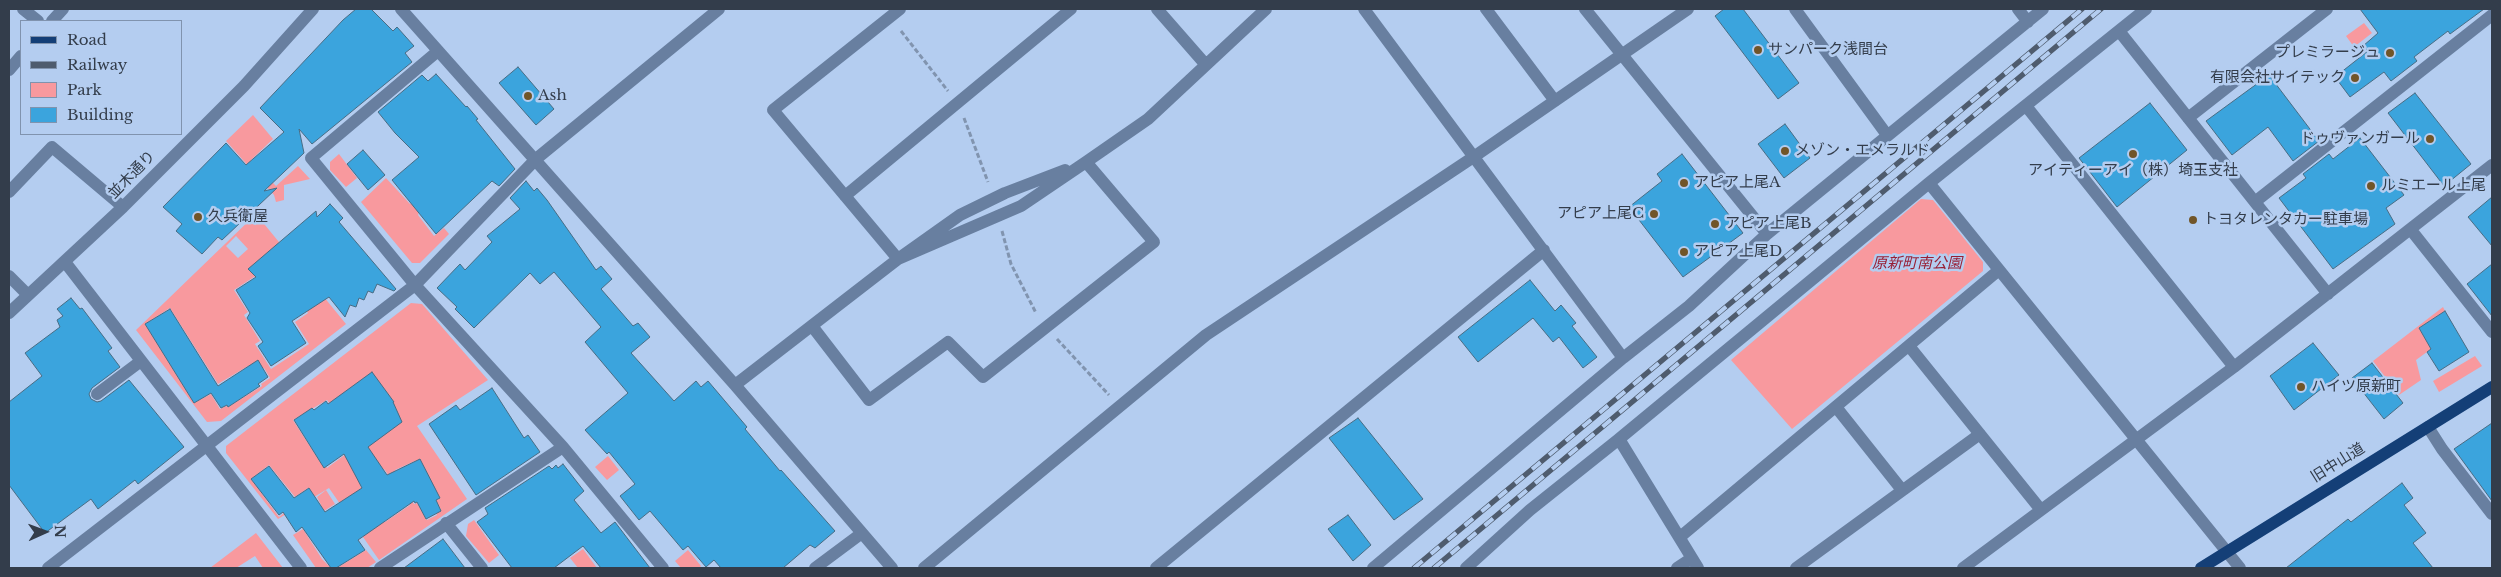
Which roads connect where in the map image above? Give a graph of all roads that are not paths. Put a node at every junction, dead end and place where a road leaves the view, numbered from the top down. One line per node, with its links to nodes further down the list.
1 (23, 9): 20 (street)
2 (63, 9): 21 (street)
3 (313, 9): 41 (street, 並木通り)
4 (401, 9): 24 (street)
5 (719, 9): 34 (street)
6 (900, 9): 39 (street)
7 (1071, 9): 39 (street)
8 (1157, 9): 27 (street)
9 (1266, 9): 27 (street)
10 (1364, 9): 33 (street)
11 (1486, 9): 29 (street)
12 (1585, 9): 25 (street)
13 (1688, 9): 25 (street)
14 (1795, 9): 32 (street)
15 (2018, 9): 22 (street)
16 (2043, 9): 22 (street)
17 (2146, 9): 23 (street)
18 (2327, 9): 31 (street)
19 (2492, 14): 40 (street)
20 (37, 20)
21 (53, 20)
22 (2028, 22): 32 (street)
23 (2119, 31): 30 (street); 31 (street)
24 (438, 51): 34 (street); 49 (street)
25 (1621, 56): 29 (street); 43 (street)
26 (20, 57): 28 (street)
27 (1206, 65): 35 (street)
28 (9, 70)
29 (1555, 101): 33 (street)
30 (2026, 106): 37 (street); 58 (street)
31 (2188, 118): 40 (street)
32 (1887, 135): 43 (street)
33 (1475, 156): 44 (street); 84 (street)
34 (536, 159): 49 (street); 59 (street)
35 (1086, 162): 45 (street); 45 (street); 53 (street)
36 (2492, 165): 42 (street)
37 (1929, 183): 47 (street); 65 (street)
38 (9, 192): 41 (street)
39 (845, 196): 45 (street)
40 (2256, 201): 50 (street)
41 (123, 208): 46 (street, 並木通り)
42 (2411, 230): 50 (street); 54 (street)
43 (1767, 234): 56 (street)
44 (1544, 250): 56 (street); 85 (street)
45 (898, 259): 53 (street)
46 (65, 262): 51 (street, 並木通り); 57 (street)
47 (1999, 270): 55 (street); 66 (street)
48 (9, 276): 51 (street)
49 (415, 285): 67 (street); 68 (street)
50 (2328, 294): 58 (street)
51 (28, 295): 52 (street, 並木通り)
52 (9, 313)
53 (812, 326): 59 (street)
54 (2492, 332)
55 (1909, 346): 62 (street); 64 (street)
56 (1623, 358): 86 (street)
57 (141, 361): 61 (street); 67 (street)
58 (2234, 368): 66 (street)
59 (735, 385): 73 (street)
60 (2492, 387): 63 (main road, 旧中山道)
61 (97, 394)
62 (1836, 407): 69 (street); 74 (street)
63 (2428, 427): 71 (street); 75 (main road, 旧中山道)
64 (1980, 434): 69 (street); 70 (street)
65 (1619, 439): 74 (street); 87 (street)
66 (2138, 440): 70 (street); 75 (street)
67 (207, 445): 77 (street); 78 (street)
68 (563, 448): 72 (street); 81 (street)
69 (1902, 490): 89 (street)
70 (2041, 510): 90 (street)
71 (2492, 514)
72 (446, 523): 79 (street); 80 (street)
73 (862, 533): 82 (street); 83 (street)
74 (1680, 537): 76 (street)
75 (2227, 551): 91 (main road, 旧中山道); 92 (street)
76 (1695, 563): 88 (street)
77 (48, 568)
78 (301, 568)
79 (380, 568)
80 (482, 568)
81 (663, 568)
82 (815, 568)
83 (892, 568)
84 (924, 568)
85 (1156, 568)
86 (1373, 568)
87 (1466, 568)
88 (1677, 568)
89 (1796, 568)
90 (1963, 568)
91 (2201, 568)
92 (2240, 568)

